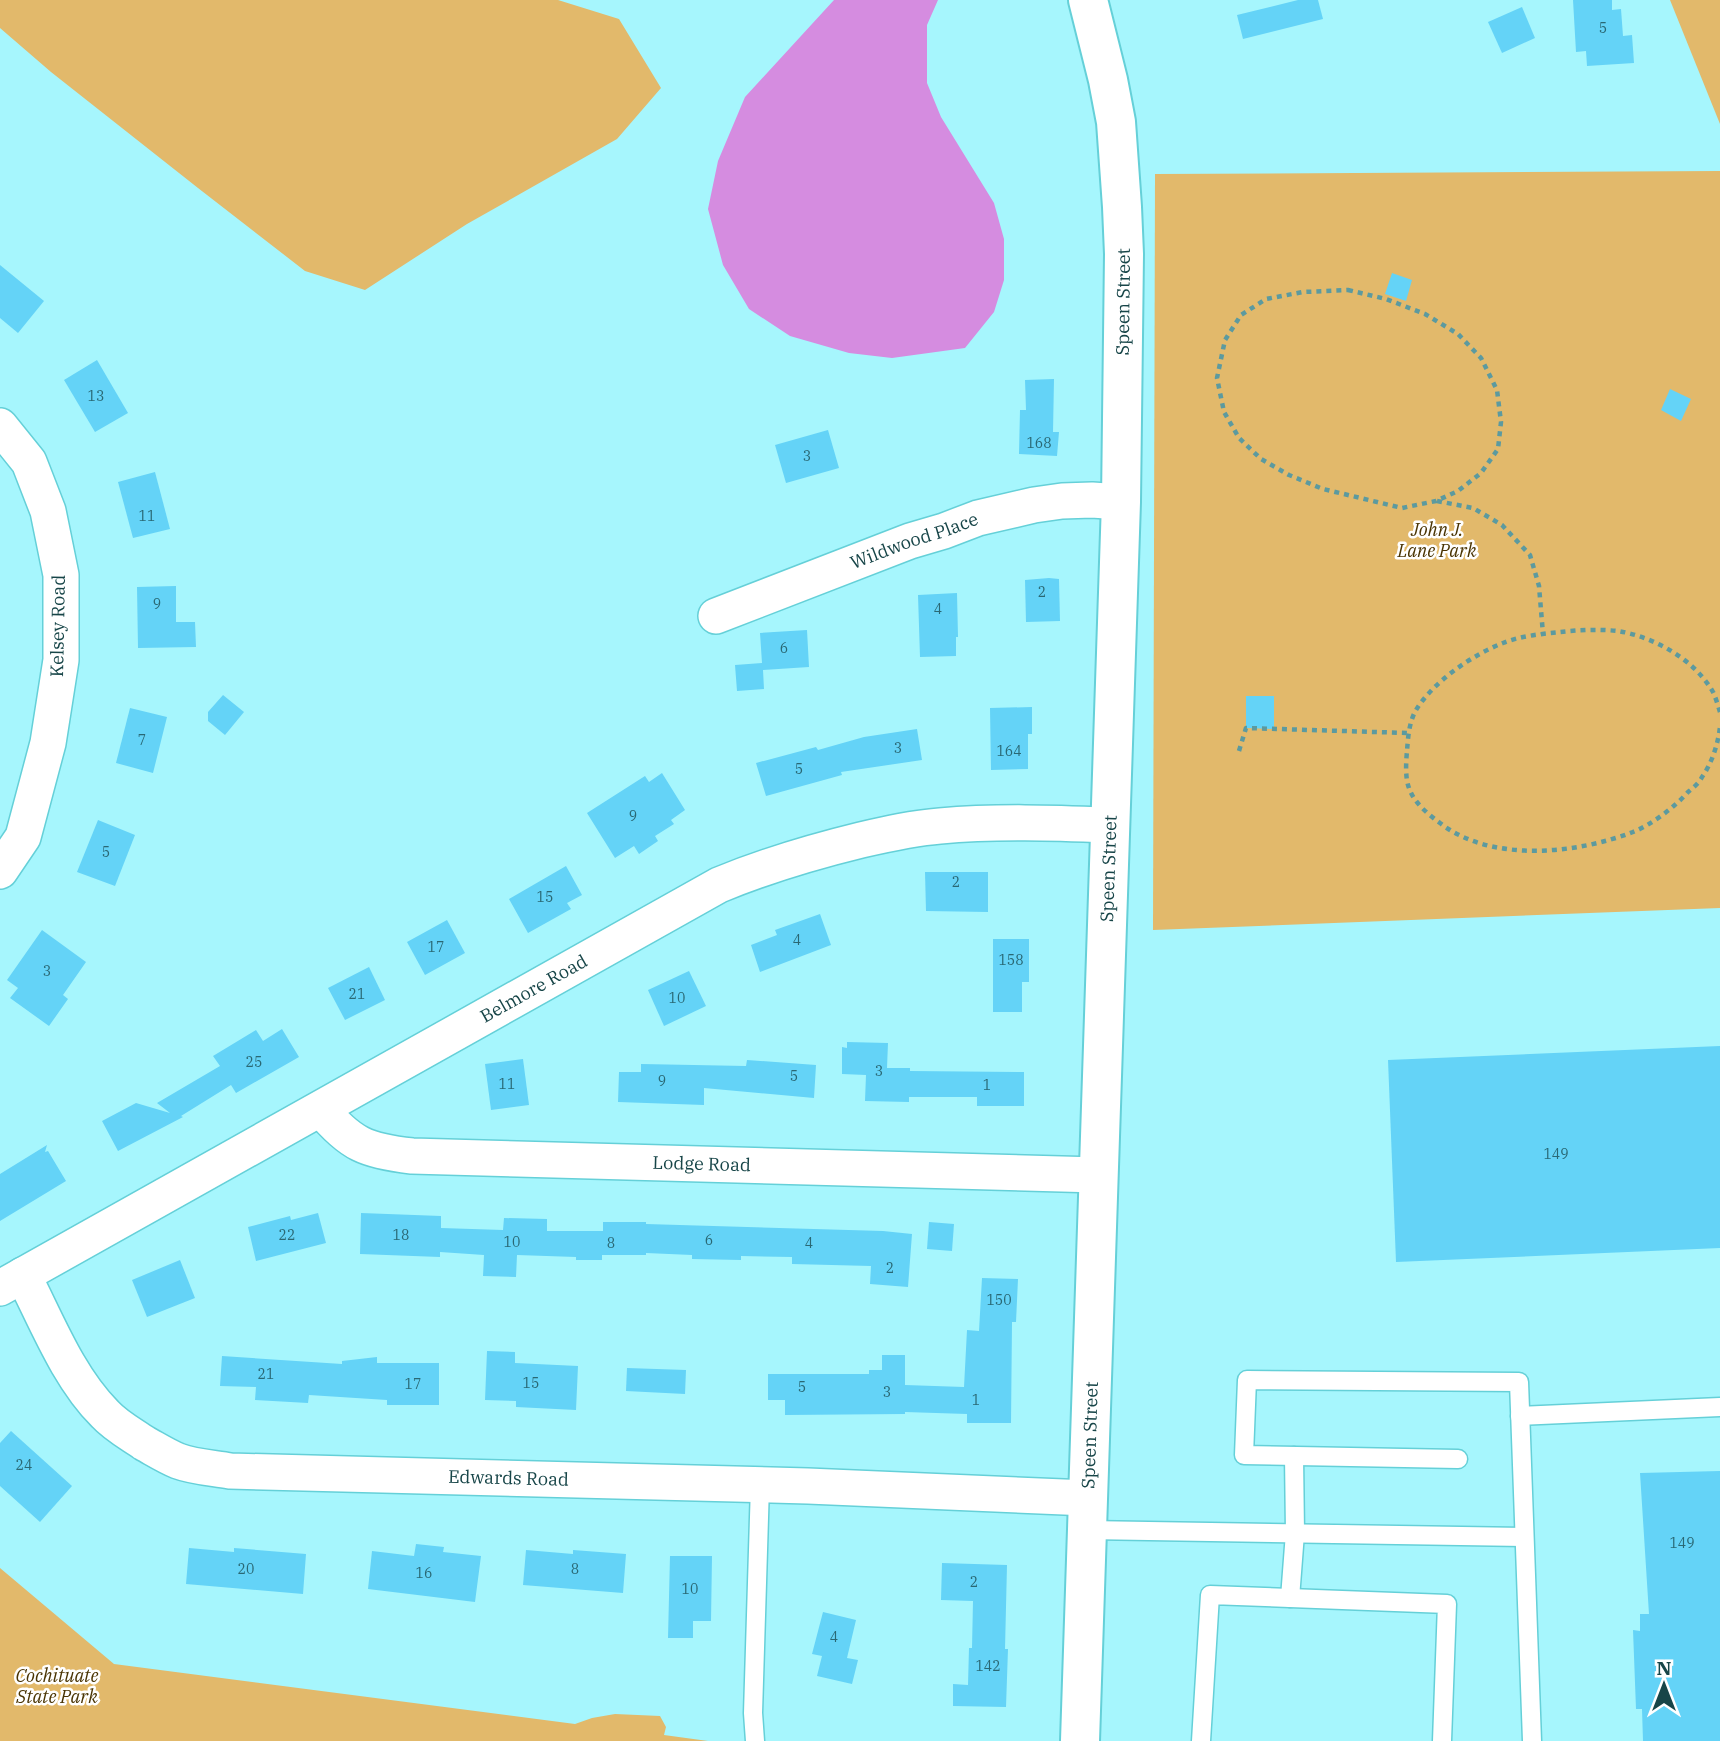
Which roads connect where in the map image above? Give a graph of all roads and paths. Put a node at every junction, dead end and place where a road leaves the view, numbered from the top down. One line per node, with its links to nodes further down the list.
1 (1088, 0): 4 (street, Speen Street)
2 (0, 426): 12 (street, Kelsey Road)
3 (1436, 501): 3 (path); 6 (path)
4 (1121, 502): 5 (street, Wildwood Place); 11 (street, Speen Street)
5 (716, 617)
6 (1543, 634): 7 (path); 9 (path)
7 (1720, 712)
8 (1720, 727): 9 (path)
9 (1408, 733): 10 (path)
10 (1239, 751)
11 (1110, 825): 13 (street, Belmore Road); 14 (street, Speen Street)
12 (0, 872)
13 (321, 1109): 14 (street, Lodge Road); 15 (street, Belmore Road)
14 (1098, 1175): 21 (street, Speen Street)
15 (12, 1282): 20 (street, Edwards Road)
16 (1720, 1407): 17 (lane)
17 (1520, 1416): 18 (lane); 23 (lane)
18 (1294, 1456): 19 (lane); 22 (lane)
19 (1458, 1459)
20 (760, 1485): 21 (street, Edwards Road); 25 (lane)
21 (1088, 1514): 22 (lane); 26 (street, Speen Street)
22 (1295, 1533): 23 (lane); 24 (lane)
23 (1524, 1537): 29 (lane)
24 (1290, 1598): 27 (lane); 28 (lane)
25 (755, 1741)
26 (1080, 1741)
27 (1202, 1741)
28 (1442, 1741)
29 (1532, 1741)

